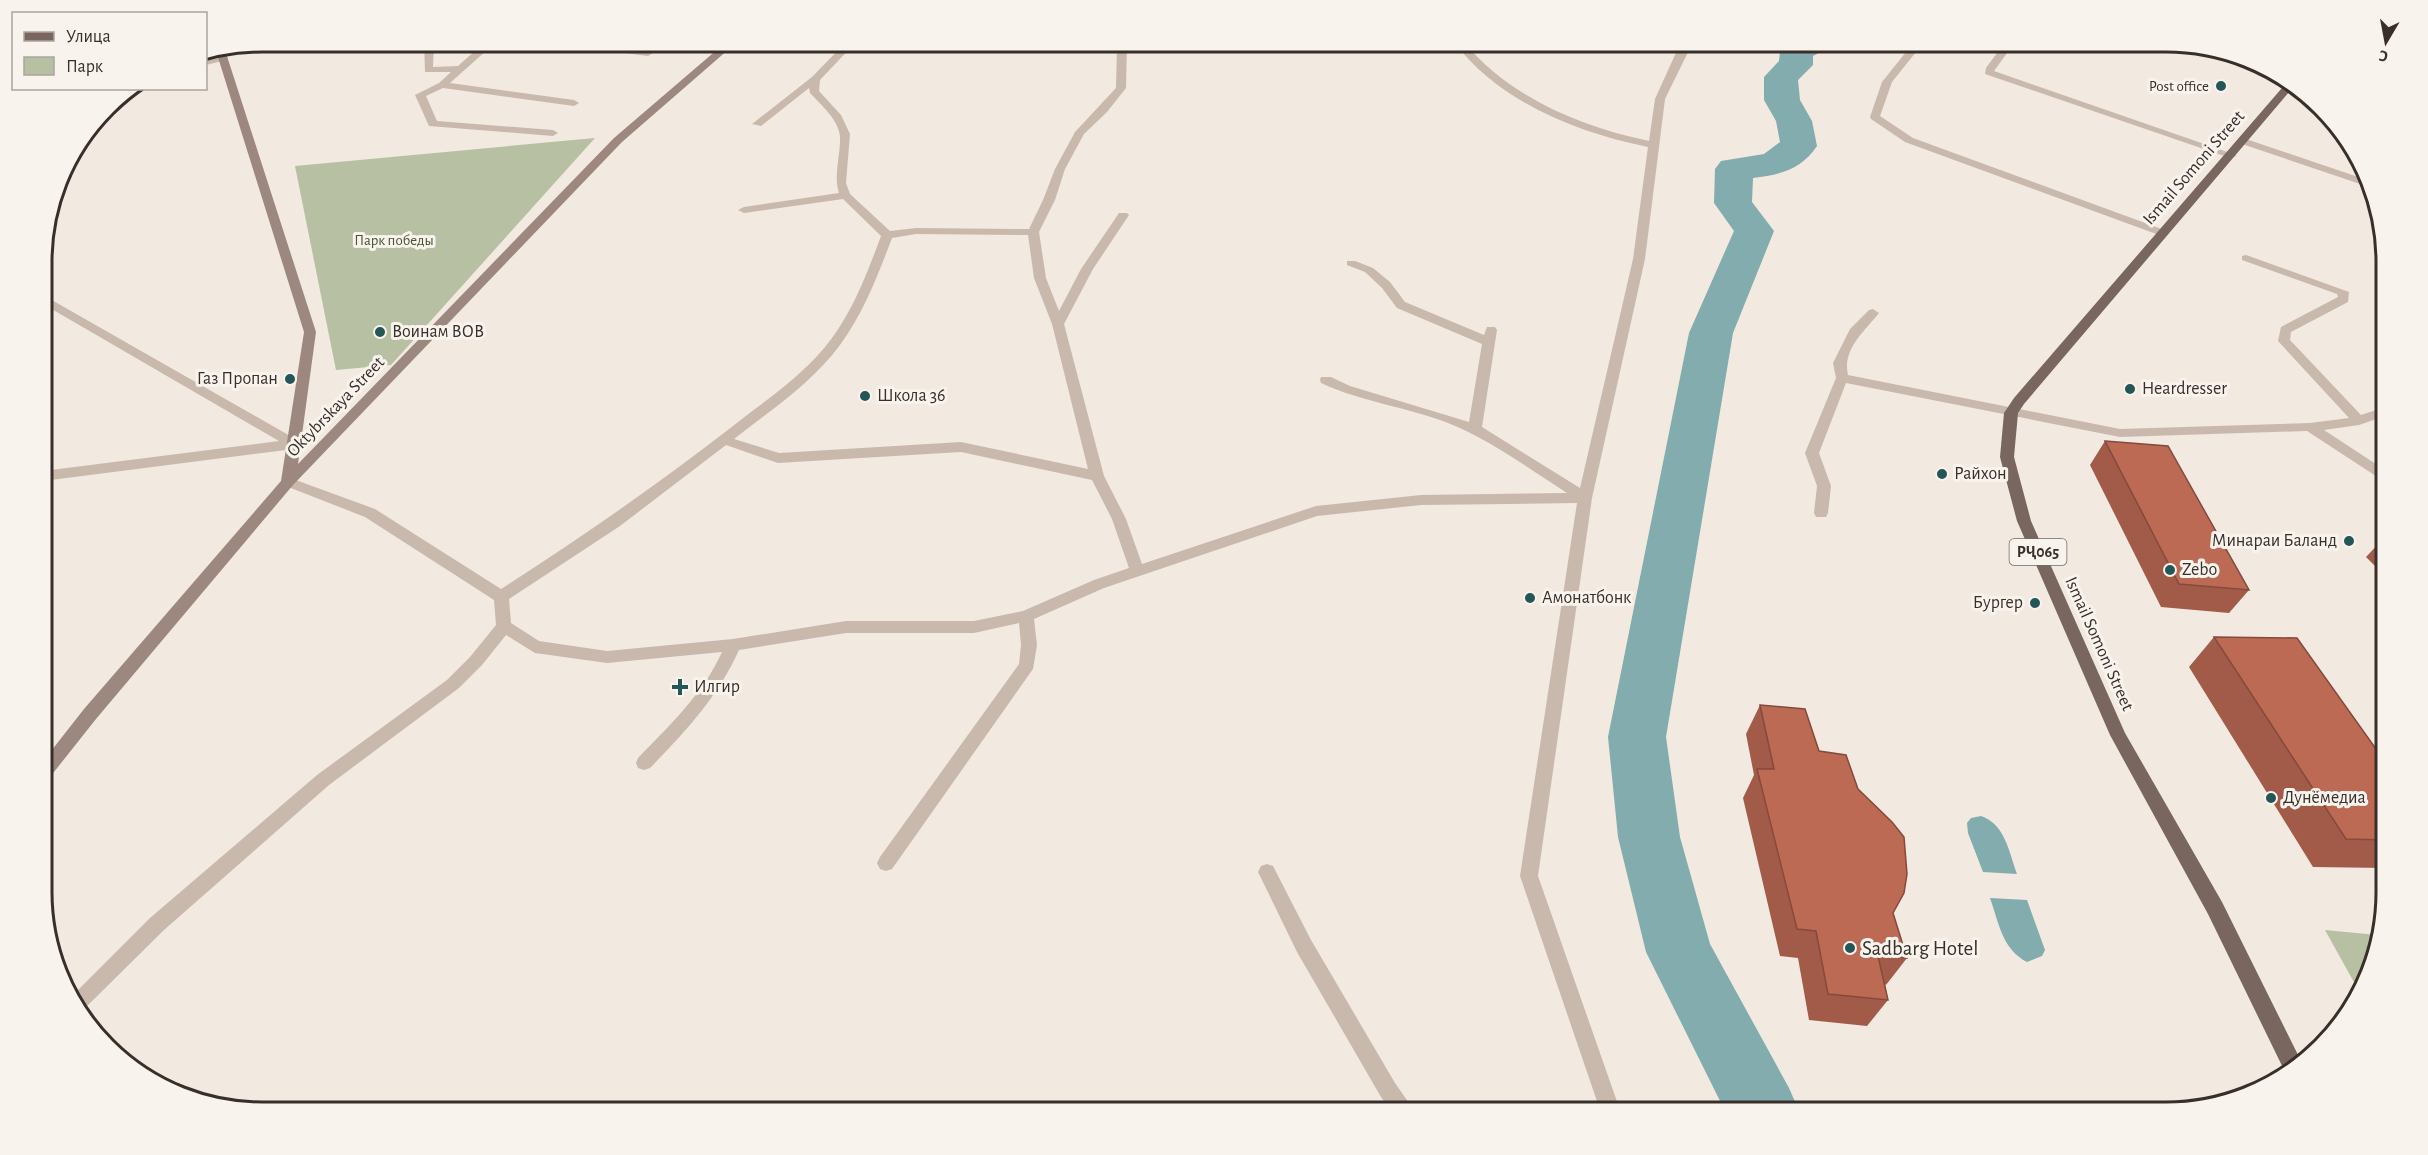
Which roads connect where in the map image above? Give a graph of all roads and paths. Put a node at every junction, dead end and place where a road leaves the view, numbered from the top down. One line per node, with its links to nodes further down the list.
1 (429, 52): 13 (street)
2 (478, 52): 13 (street)
3 (640, 52): 11 (street)
4 (720, 52): 47 (main road, Oktybrskaya Street)
5 (841, 52): 14 (street)
6 (1122, 52): 27 (street)
7 (1467, 52): 21 (street)
8 (1681, 52): 21 (street)
9 (1911, 52): 28 (street)
10 (2006, 52): 22 (street)
11 (648, 53)
12 (222, 57): 43 (main road)
13 (457, 69): 15 (street)
14 (815, 79): 18 (street); 24 (street)
15 (442, 85): 17 (street); 19 (street)
16 (2285, 91): 20 (main road, Ismail Somoni Street)
17 (574, 103)
18 (756, 124)
19 (553, 133)
20 (2242, 141): 22 (main road, Ismail Somoni Street); 23 (street)
21 (1654, 145): 48 (street)
22 (2231, 155): 28 (main road, Ismail Somoni Street)
23 (2360, 181)
24 (845, 195): 25 (street); 29 (street)
25 (744, 210)
26 (1123, 215): 34 (street)
27 (1033, 232): 29 (street); 34 (street)
28 (2163, 233): 37 (main road, Ismail Somoni Street)
29 (887, 235): 42 (street)
30 (2246, 258): 39 (street)
31 (1351, 263): 41 (street)
32 (53, 305): 43 (street)
33 (1873, 313): 35 (street)
34 (1058, 324): 46 (street)
35 (1842, 378): 37 (street); 49 (street)
36 (1326, 380): 41 (street)
37 (2011, 412): 40 (street); 60 (main road, Ismail Somoni Street / РҶ065)
38 (2376, 414): 39 (street)
39 (2359, 421): 40 (street)
40 (2310, 427): 44 (street)
41 (1475, 429): 48 (street)
42 (724, 440): 46 (street); 51 (street)
43 (294, 444): 45 (street); 47 (main road)
44 (2376, 471)
45 (53, 475)
46 (1097, 476): 50 (street)
47 (288, 482): 51 (street); 55 (main road, Oktybrskaya Street)
48 (1585, 498): 50 (street); 62 (street)
49 (1821, 513)
50 (1137, 571): 52 (street)
51 (501, 597): 53 (street)
52 (1026, 616): 54 (street); 57 (street)
53 (504, 626): 54 (street); 59 (street)
54 (733, 645): 56 (street)
55 (52, 762)
56 (644, 763)
57 (886, 863)
58 (1267, 872): 61 (street)
59 (82, 1000)
60 (2290, 1061)
61 (1397, 1102)
62 (1607, 1102)

